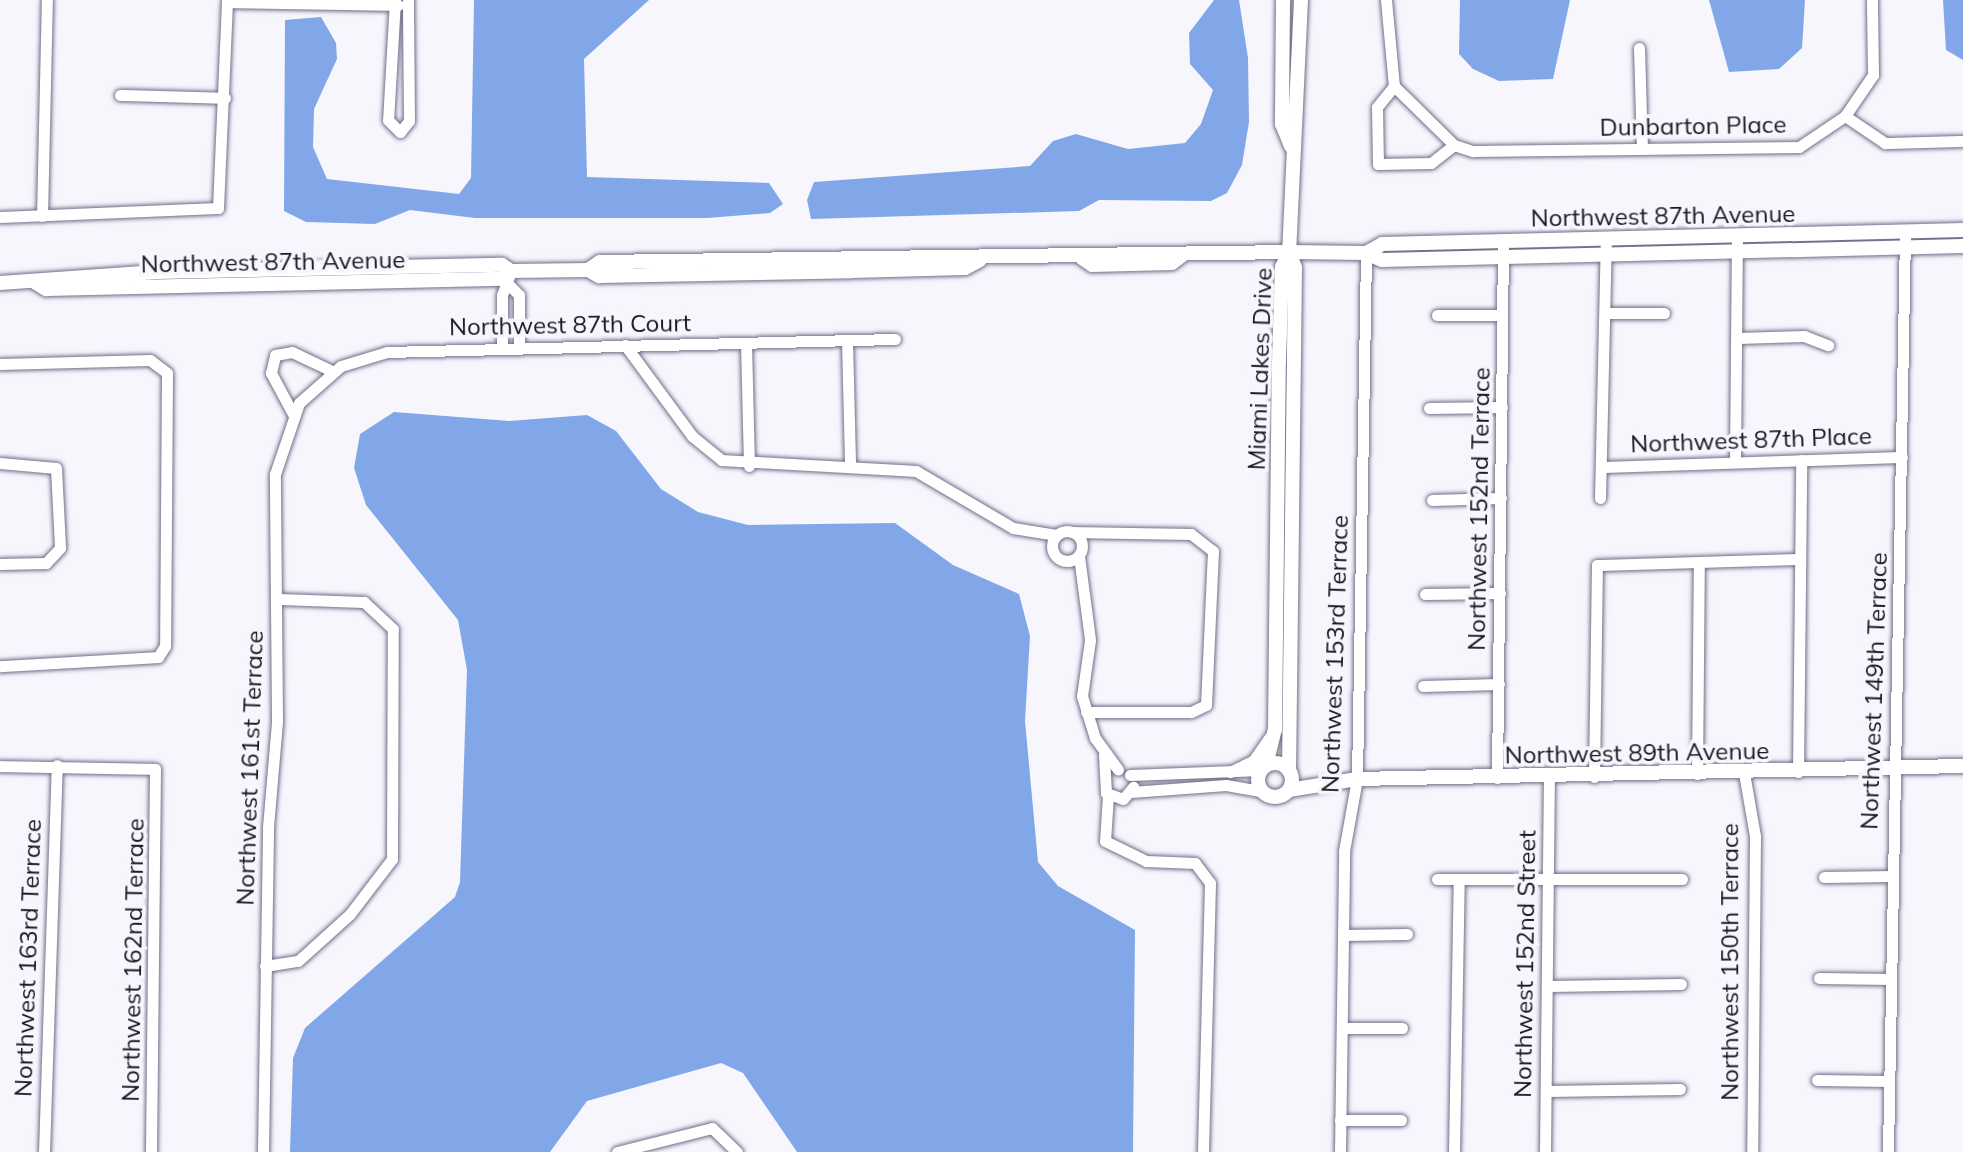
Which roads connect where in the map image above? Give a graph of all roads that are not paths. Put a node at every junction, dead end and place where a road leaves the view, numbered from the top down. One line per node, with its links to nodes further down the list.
1 (47, 0): 18 (street)
2 (1283, 0): 16 (street)
3 (1301, 0): 16 (street)
4 (1386, 0): 10 (street)
5 (1872, 0): 13 (street)
6 (227, 1): 7 (street); 12 (street)
7 (394, 2): 8 (street); 8 (street)
8 (408, 3)
9 (1639, 48): 17 (street)
10 (1394, 86): 15 (street); 15 (street)
11 (120, 95): 12 (street)
12 (225, 98): 18 (street)
13 (1845, 116): 14 (street); 17 (street, Dunbarton Place)
14 (1963, 141)
15 (1454, 145): 17 (street, Dunbarton Place)
16 (1291, 146): 27 (street)
17 (1642, 149)
18 (42, 216): 19 (street)
19 (0, 217)
20 (1963, 230): 21 (street, Northwest 87th Avenue)
21 (1905, 232): 22 (street, Northwest 87th Avenue); 26 (street, Northwest 149th Terrace)
22 (1737, 236): 23 (street, Northwest 87th Avenue); 28 (street)
23 (1606, 239): 24 (street, Northwest 87th Avenue); 30 (street)
24 (1503, 241): 29 (street, Northwest 87th Avenue); 31 (street, Northwest 152nd Terrace)
25 (1963, 246): 26 (street, Northwest 87th Avenue)
26 (1905, 248): 28 (street, Northwest 87th Avenue); 54 (street, Northwest 149th Terrace)
27 (1289, 252): 29 (street, Northwest 87th Avenue); 32 (street, Northwest 87th Avenue); 82 (street, Miami Lakes Drive); 97 (street, Miami Lakes Drive)
28 (1737, 252): 30 (street, Northwest 87th Avenue); 40 (street)
29 (1366, 253): 31 (street, Northwest 87th Avenue); 98 (street, Northwest 153rd Terrace)
30 (1606, 255): 31 (street, Northwest 87th Avenue); 34 (street)
31 (1503, 257): 37 (street, Northwest 152nd Terrace)
32 (510, 279): 33 (street, Northwest 87th Avenue); 38 (street); 39 (street)
33 (0, 283)
34 (1605, 313): 35 (street); 60 (street)
35 (1664, 313)
36 (1437, 315): 37 (street)
37 (1502, 315): 51 (street, Northwest 152nd Terrace)
38 (502, 326): 39 (street); 46 (street)
39 (519, 326): 47 (street)
40 (1737, 338): 45 (street); 56 (street)
41 (895, 339): 42 (street, Northwest 87th Court)
42 (847, 340): 43 (street, Northwest 87th Court); 58 (street)
43 (746, 343): 44 (street, Northwest 87th Court); 59 (street)
44 (625, 345): 47 (street, Northwest 87th Court); 59 (street)
45 (1828, 345)
46 (502, 349): 47 (street, Northwest 87th Court); 49 (street, Northwest 87th Court)
47 (519, 349)
48 (0, 364): 78 (street)
49 (332, 371): 50 (street, Northwest 87th Court); 53 (street)
50 (307, 393): 53 (street, Northwest 161st Terrace)
51 (1502, 407): 52 (street); 61 (street, Northwest 152nd Terrace)
52 (1429, 408)
53 (293, 414): 77 (street, Northwest 161st Terrace)
54 (1902, 457): 55 (street, Northwest 87th Place); 87 (street, Northwest 149th Terrace)
55 (1801, 460): 56 (street, Northwest 87th Place); 70 (street)
56 (1735, 462): 60 (street, Northwest 87th Place)
57 (0, 463): 73 (street)
58 (850, 465): 59 (street); 67 (street)
59 (749, 466)
60 (1602, 467): 62 (street)
61 (1501, 498): 63 (street); 75 (street, Northwest 152nd Terrace)
62 (1600, 498)
63 (1432, 500)
64 (1071, 532): 65 (street); 66 (street); 69 (street)
65 (1107, 533): 69 (street); 81 (street)
66 (1056, 535): 67 (street); 68 (street)
67 (1037, 536): 68 (street)
68 (1051, 549): 71 (street)
69 (1080, 552): 71 (street); 74 (street)
70 (1800, 559): 72 (street); 89 (street)
71 (1060, 560): 74 (street)
72 (1699, 563): 92 (street); 95 (street)
73 (0, 564)
74 (1078, 577): 81 (street)
75 (1500, 593): 76 (street); 79 (street, Northwest 152nd Terrace)
76 (1425, 594)
77 (278, 599): 112 (street, Northwest 161st Terrace); 112 (street)
78 (0, 666)
79 (1499, 684): 80 (street); 96 (street, Northwest 152nd Terrace)
80 (1423, 686)
81 (1086, 712): 88 (street)
82 (1274, 723): 86 (street, Miami Lakes Drive); 91 (street)
83 (57, 765): 84 (street); 125 (street, Northwest 163rd Terrace); 126 (street, Northwest 162nd Terrace)
84 (0, 766)
85 (1963, 766): 87 (street, Northwest 89th Avenue)
86 (1263, 768): 91 (street); 97 (street, Northwest 89th Avenue); 99 (street, Miami Lakes Drive)
87 (1897, 768): 89 (street, Northwest 89th Avenue); 104 (street, Northwest 149th Terrace)
88 (1112, 772): 93 (street); 101 (street)
89 (1798, 772): 90 (street, Northwest 89th Avenue)
90 (1744, 773): 92 (street, Northwest 89th Avenue); 134 (street, Northwest 150th Terrace)
91 (1225, 774): 93 (street)
92 (1697, 774): 95 (street, Northwest 89th Avenue)
93 (1130, 775): 100 (street)
94 (1549, 777): 95 (street, Northwest 89th Avenue); 96 (street, Northwest 89th Avenue); 109 (street, Northwest 152nd Street)
95 (1594, 777)
96 (1497, 778): 98 (street, Northwest 89th Avenue)
97 (1290, 779): 98 (street, Northwest 89th Avenue); 99 (street)
98 (1357, 779): 111 (street, Northwest 153rd Terrace)
99 (1261, 791): 100 (street)
100 (1131, 792): 102 (street)
101 (1108, 795): 102 (street); 103 (street)
102 (1120, 799): 103 (street)
103 (1106, 813): 130 (street)
104 (1892, 876): 105 (street); 114 (street, Northwest 149th Terrace)
105 (1824, 877)
106 (1437, 879): 107 (street)
107 (1459, 879): 109 (street); 132 (street)
108 (1682, 879): 109 (street)
109 (1548, 881): 116 (street, Northwest 152nd Street)
110 (1407, 934): 111 (street)
111 (1344, 935): 117 (street, Northwest 153rd Terrace)
112 (265, 966): 127 (street, Northwest 161st Terrace)
113 (1819, 978): 114 (street)
114 (1890, 979): 120 (street, Northwest 149th Terrace)
115 (1681, 984): 116 (street)
116 (1547, 986): 122 (street, Northwest 152nd Street)
117 (1342, 1028): 118 (street); 123 (street, Northwest 153rd Terrace)
118 (1402, 1028)
119 (1817, 1080): 120 (street)
120 (1889, 1081): 135 (street, Northwest 149th Terrace)
121 (1680, 1089): 122 (street)
122 (1546, 1091): 133 (street, Northwest 152nd Street)
123 (1340, 1120): 124 (street); 131 (street, Northwest 153rd Terrace)
124 (1401, 1120)
125 (44, 1152)
126 (151, 1152)
127 (263, 1152)
128 (617, 1152): 129 (street)
129 (737, 1152)
130 (1203, 1152)
131 (1340, 1152)
132 (1454, 1152)
133 (1545, 1152)
134 (1752, 1152)
135 (1888, 1152)

